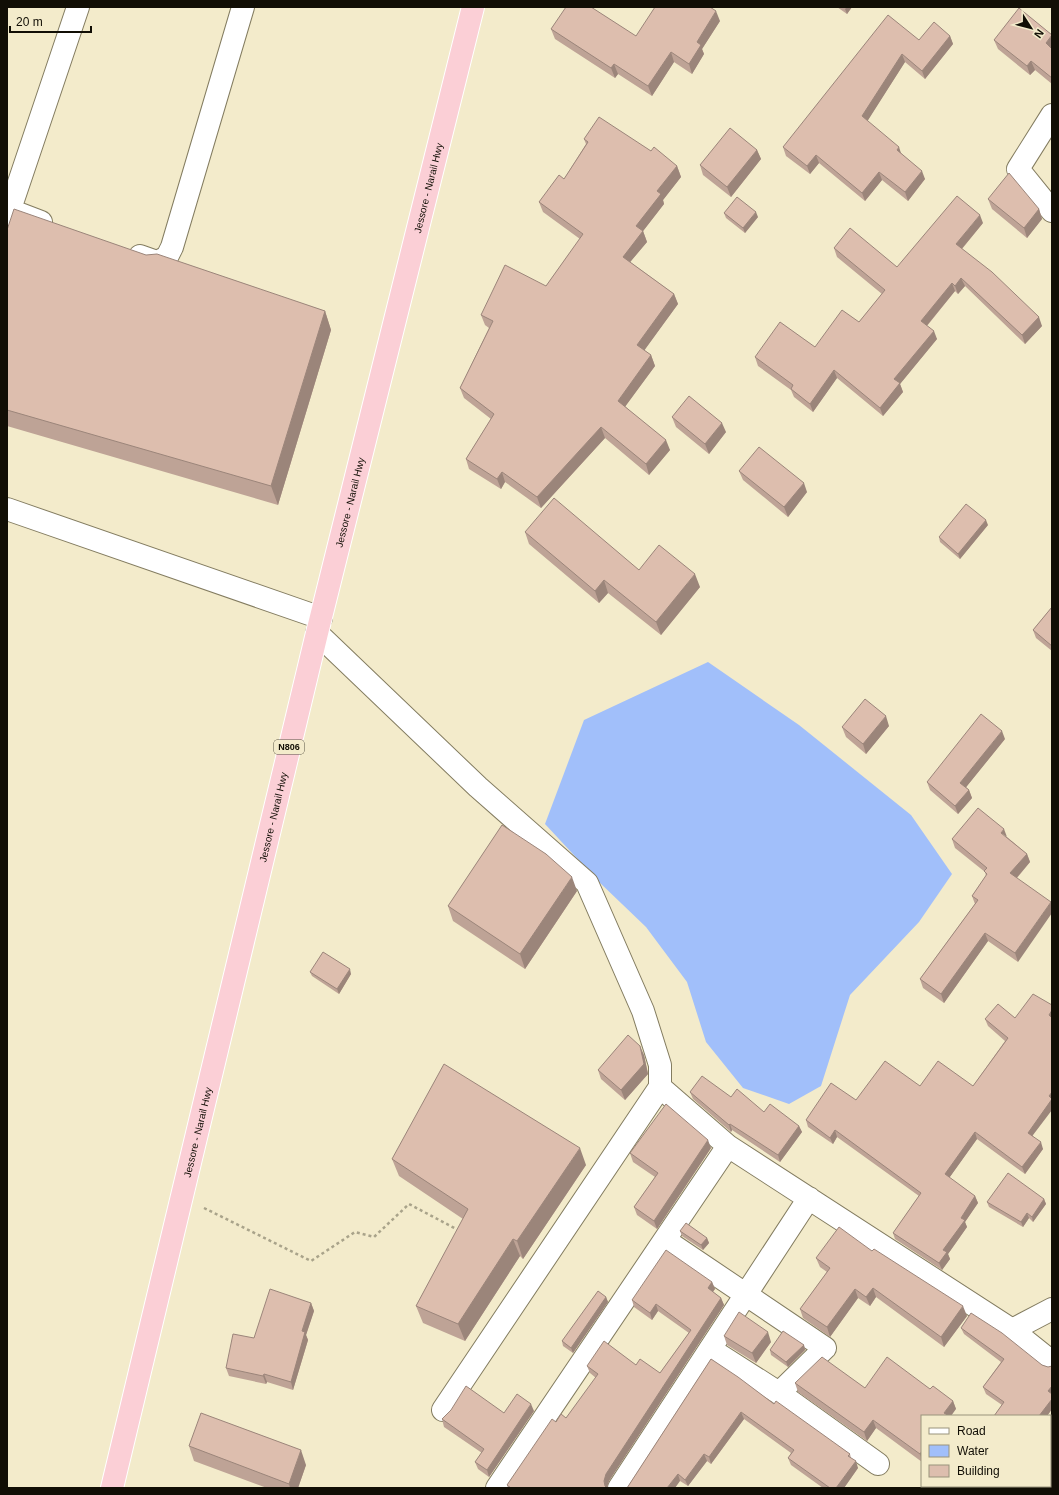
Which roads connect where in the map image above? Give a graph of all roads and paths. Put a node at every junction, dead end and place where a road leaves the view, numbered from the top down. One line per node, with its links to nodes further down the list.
1 (78, 7): 6 (street)
2 (243, 7): 8 (street)
3 (473, 7): 10 (highway, Jessore - Narail Hwy / N806)
4 (1052, 115): 5 (street)
5 (1052, 211)
6 (8, 213): 7 (street)
7 (61, 229)
8 (120, 249)
9 (7, 509): 10 (street)
10 (319, 625): 11 (street); 13 (highway, Jessore - Narail Hwy / N806)
11 (660, 1087): 12 (street); 23 (street)
12 (728, 1146): 14 (street); 16 (street)
13 (182, 1198): 15 (path); 25 (highway, Jessore - Narail Hwy / N806)
14 (809, 1198): 17 (street); 19 (street)
15 (466, 1234)
16 (665, 1240): 17 (street); 26 (street)
17 (745, 1294): 20 (street); 22 (street)
18 (1052, 1309): 19 (street)
19 (1012, 1330): 21 (street)
20 (710, 1349): 22 (street); 27 (street)
21 (1052, 1362)
22 (779, 1393): 24 (street)
23 (443, 1410)
24 (878, 1464)
25 (112, 1488)
26 (498, 1488)
27 (619, 1488)

